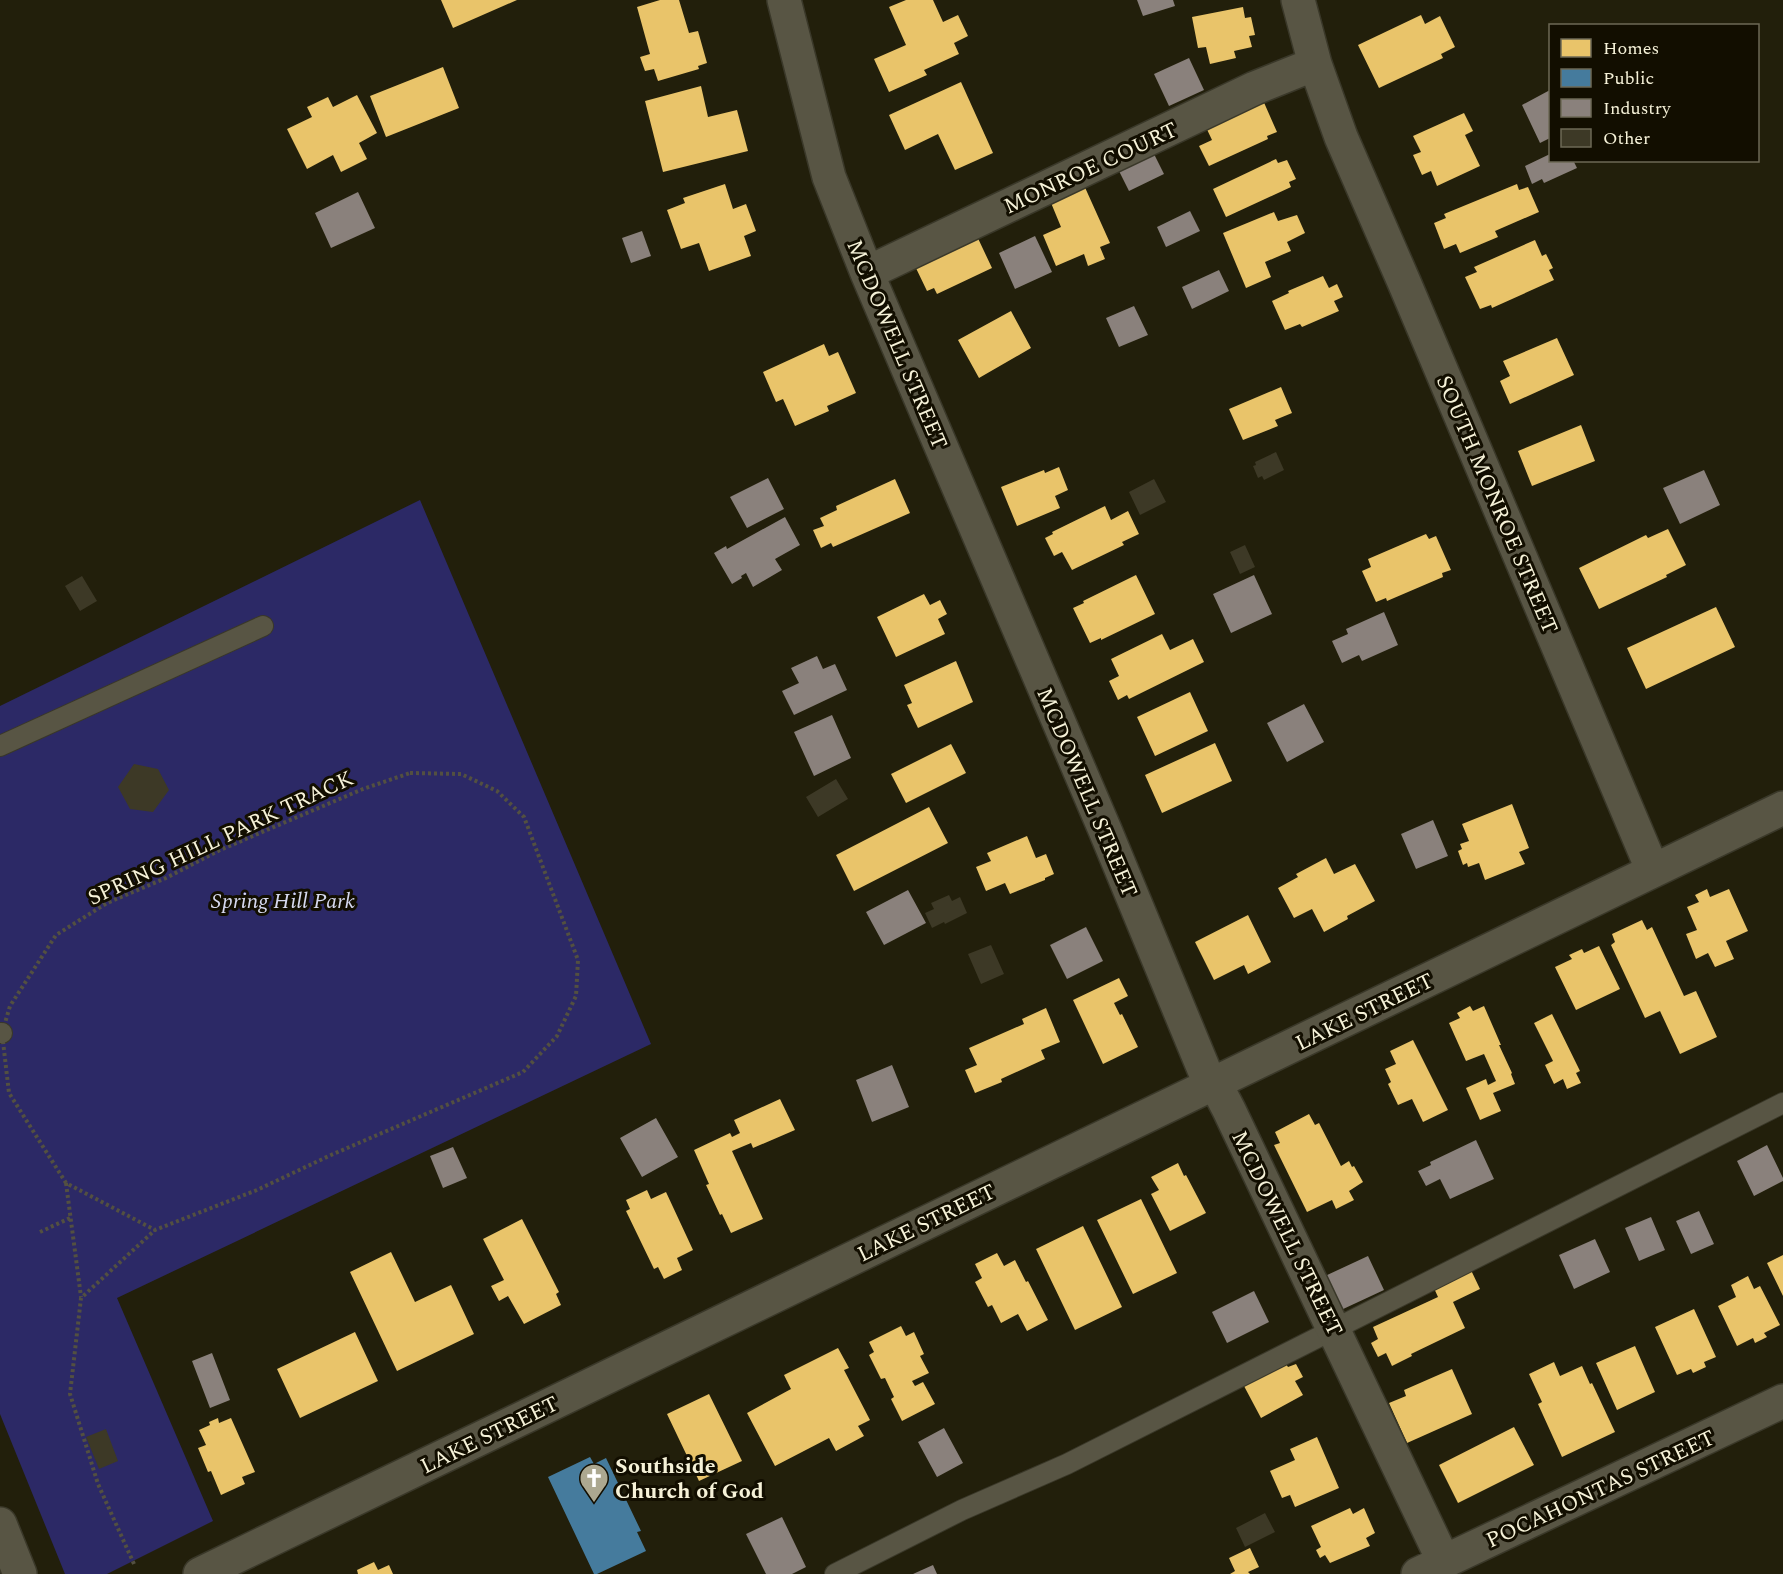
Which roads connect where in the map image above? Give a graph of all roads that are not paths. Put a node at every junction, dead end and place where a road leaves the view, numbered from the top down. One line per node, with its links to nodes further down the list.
1 (784, 0): 4 (street, MCDOWELL STREET)
2 (1298, 0): 3 (street, SOUTH MONROE STREET)
3 (1316, 64): 4 (street, MONROE COURT); 8 (street, SOUTH MONROE STREET)
4 (867, 273): 9 (street, MCDOWELL STREET)
5 (263, 626): 6 (lane)
6 (0, 746)
7 (1783, 808): 8 (street)
8 (1653, 871): 9 (street, LAKE STREET)
9 (1215, 1083): 11 (street, MCDOWELL STREET); 16 (street, LAKE STREET)
10 (1783, 1103): 11 (lane)
11 (1334, 1330): 14 (street, MCDOWELL STREET); 17 (lane)
12 (1783, 1401): 14 (street, POCAHONTAS STREET)
13 (0, 1524): 15 (street)
14 (1431, 1568)
15 (20, 1574)
16 (200, 1574)
17 (835, 1574)

